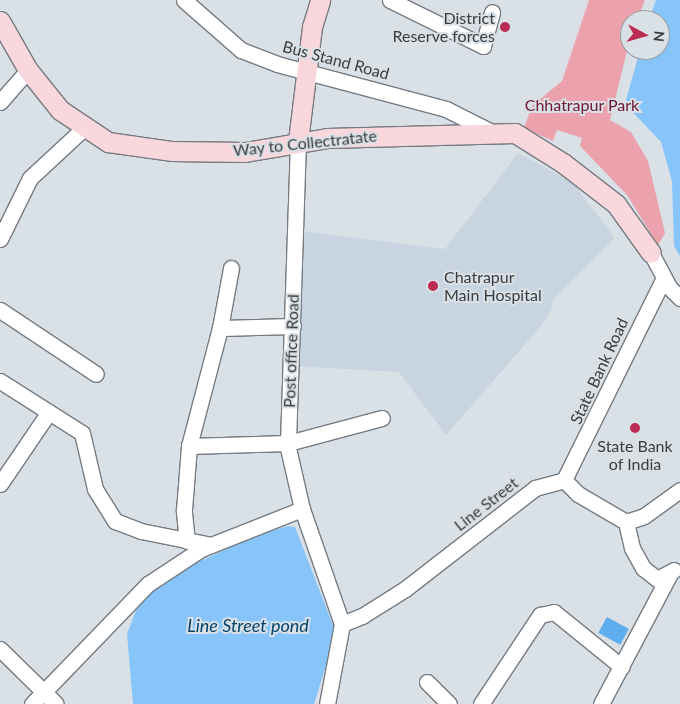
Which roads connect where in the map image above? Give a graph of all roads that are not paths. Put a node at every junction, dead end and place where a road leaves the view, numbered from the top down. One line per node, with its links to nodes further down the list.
1 (184, 0): 7 (street, Bus Stand Road)
2 (320, 0): 7 (main road, Post office Road)
3 (390, 0): 4 (street)
4 (492, 12)
5 (0, 21): 6 (main road, Way to Collectratate)
6 (28, 70): 8 (street); 9 (main road, Way to Collectratate)
7 (308, 71): 10 (street, Bus Stand Road); 11 (main road, Post office Road)
8 (0, 102)
9 (85, 127): 11 (main road, Way to Collectratate); 12 (street)
10 (492, 132): 11 (main road, Way to Collectratate); 13 (main road, Way to Collectratate)
11 (298, 141): 18 (street, Post office Road)
12 (0, 239)
13 (651, 253): 15 (street)
14 (231, 268): 19 (street)
15 (664, 278): 16 (street); 26 (street, State Bank Road)
16 (680, 298)
17 (0, 310): 20 (street)
18 (293, 326): 19 (street); 24 (street, Post office Road)
19 (220, 328): 25 (street)
20 (96, 374)
21 (0, 380): 22 (street)
22 (49, 412): 27 (street); 31 (street)
23 (382, 418): 24 (street)
24 (288, 443): 25 (street); 29 (street, Post office Road)
25 (189, 446): 31 (street)
26 (564, 480): 30 (street); 34 (street, Line Street)
27 (0, 484)
28 (680, 490): 30 (street)
29 (302, 509): 32 (street); 34 (street, Post office Road)
30 (626, 522): 33 (street)
31 (187, 542): 32 (street)
32 (212, 545): 38 (street)
33 (676, 570): 36 (street)
34 (342, 624): 41 (street)
35 (0, 649): 38 (street)
36 (622, 667): 43 (street); 44 (street)
37 (427, 682): 42 (street)
38 (44, 692): 39 (street); 40 (street)
39 (32, 704)
40 (56, 704)
41 (327, 704)
42 (449, 704)
43 (481, 704)
44 (601, 704)

